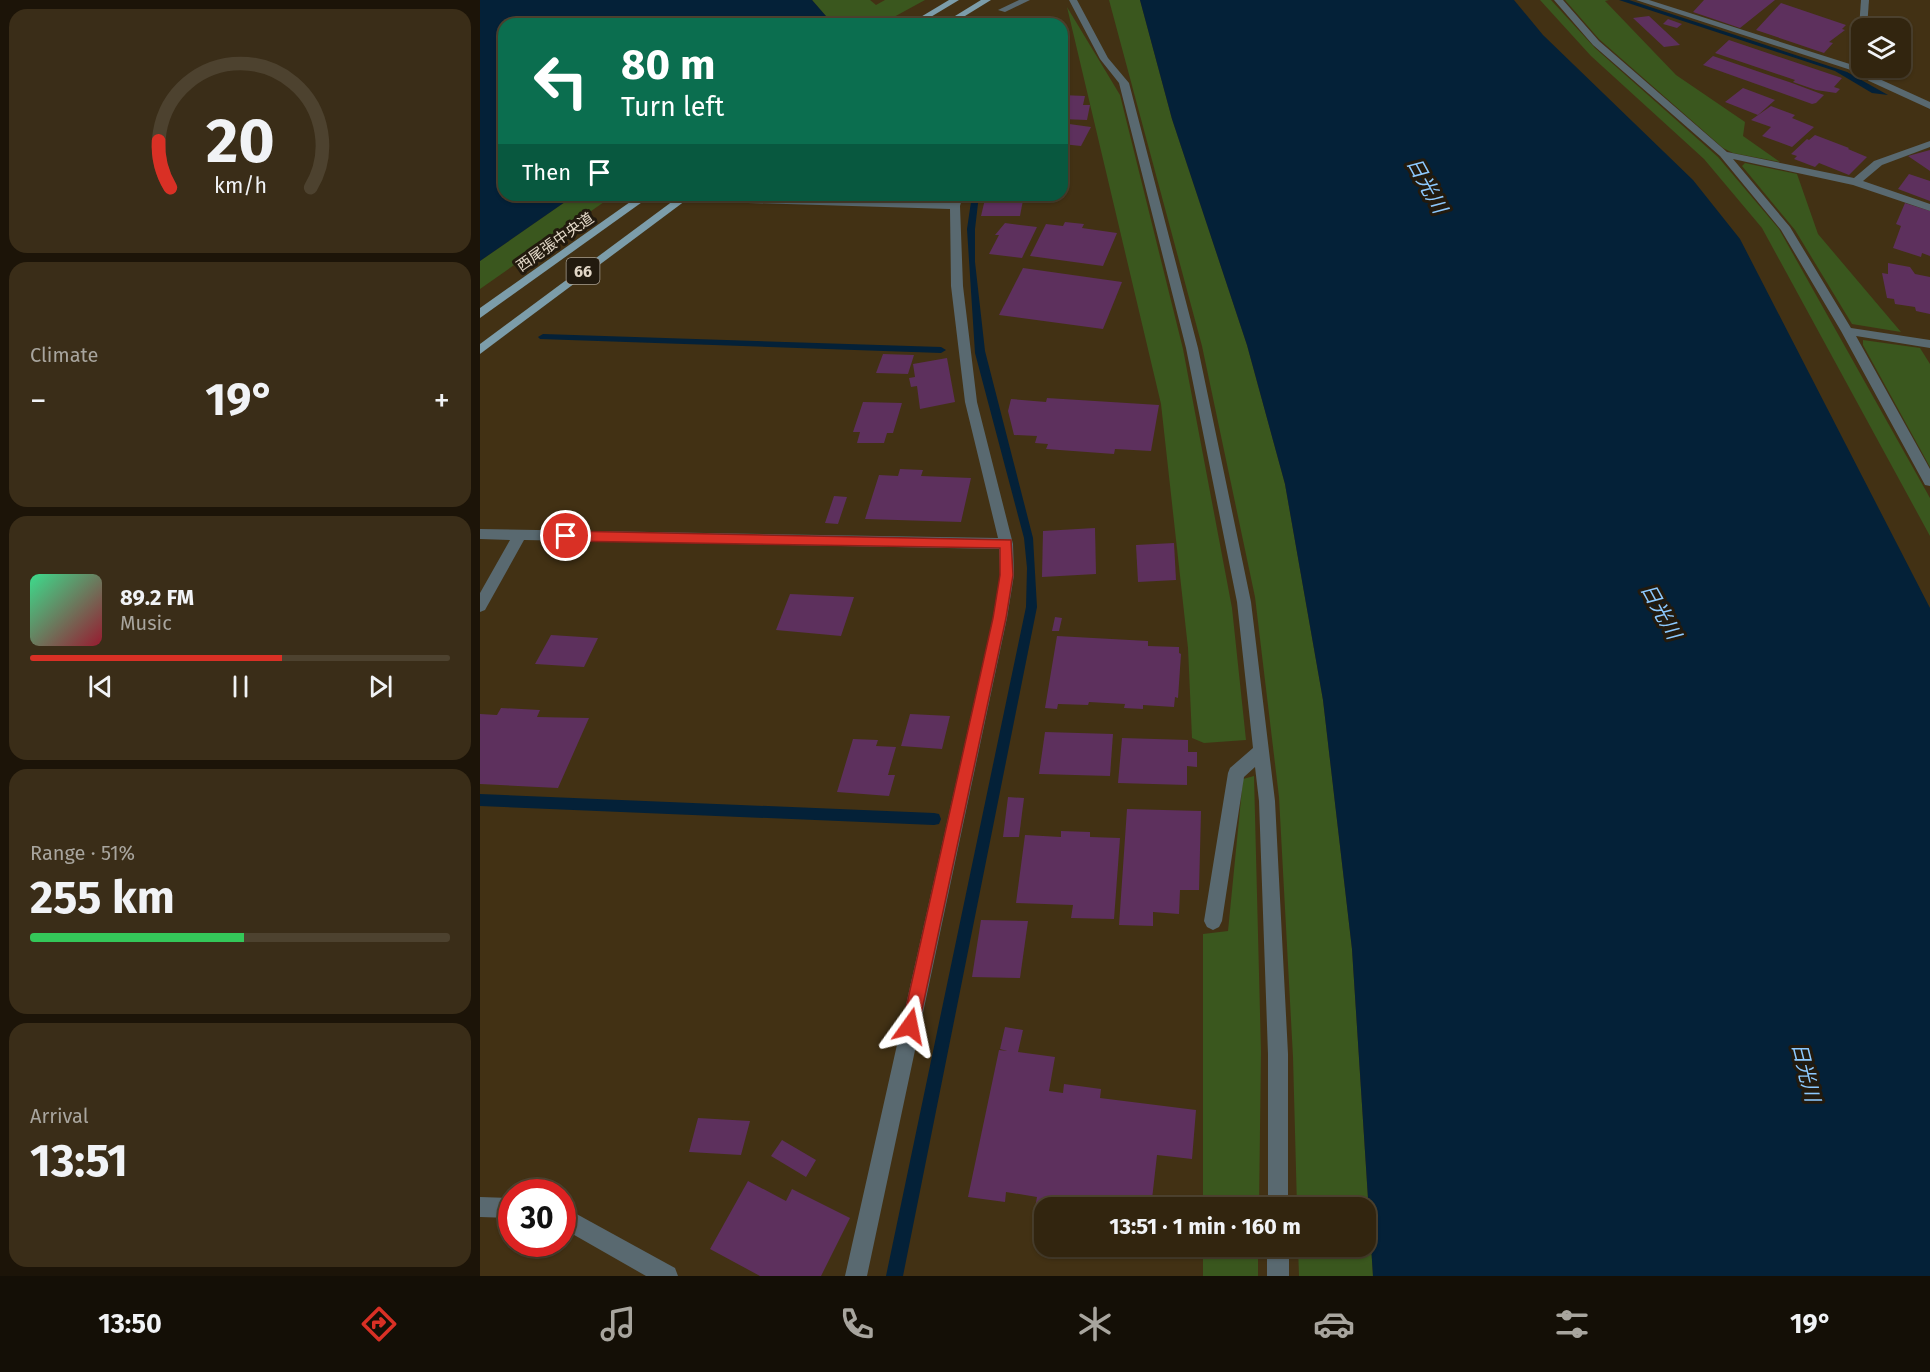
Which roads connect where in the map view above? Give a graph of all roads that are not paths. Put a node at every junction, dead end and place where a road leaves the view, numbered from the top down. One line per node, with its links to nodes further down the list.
1 (955, 0): 9 (main road)
2 (1026, 0): 8 (street)
3 (1073, 0): 31 (street)
4 (1558, 0): 16 (street)
5 (1640, 0): 12 (street)
6 (1865, 0): 11 (street)
7 (984, 1): 10 (main road)
8 (1002, 9)
9 (924, 18)
10 (956, 18)
11 (1864, 18)
12 (1851, 67)
13 (1871, 78): 14 (street)
14 (1930, 106)
15 (1930, 144): 17 (street)
16 (1724, 154): 17 (street); 23 (street)
17 (1856, 182): 21 (street)
18 (639, 201): 22 (main road, 西尾張中央道 / 66)
19 (679, 201): 25 (main road, 66)
20 (956, 201): 29 (street)
21 (1930, 208)
22 (480, 314)
23 (1847, 331): 24 (street); 26 (street)
24 (1930, 344)
25 (480, 350)
26 (1930, 481)
27 (480, 534): 28 (street)
28 (520, 535): 29 (street); 30 (street)
29 (1006, 543): 39 (street)
30 (480, 606)
31 (1261, 750): 32 (street); 33 (street)
32 (1214, 921)
33 (1278, 1197)
34 (480, 1207): 35 (street)
35 (498, 1208)
36 (576, 1224): 38 (street)
37 (1278, 1257): 40 (street)
38 (667, 1276)
39 (856, 1276)
40 (1278, 1276)

